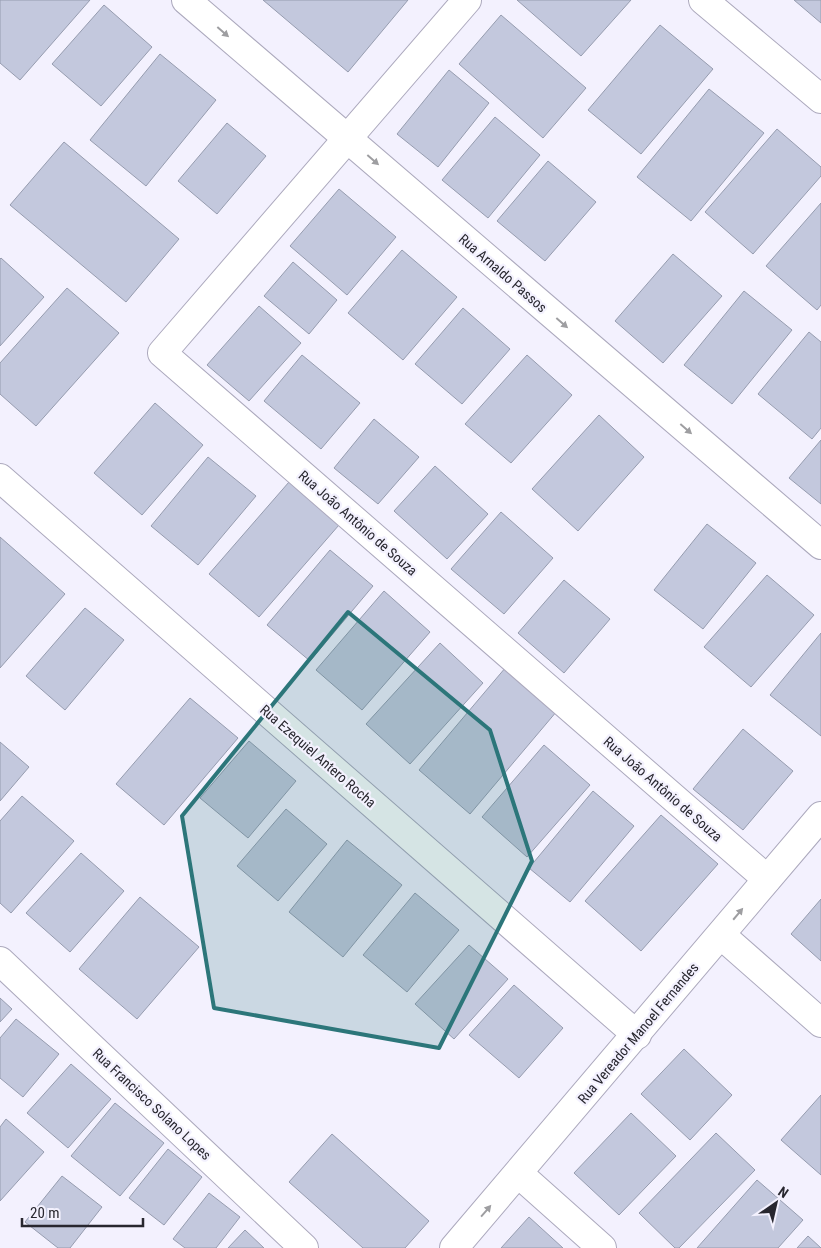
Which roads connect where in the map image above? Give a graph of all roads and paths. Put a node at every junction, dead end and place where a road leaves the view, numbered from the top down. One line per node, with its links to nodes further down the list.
1 (186, 0): 5 (street, Rua Arnaldo Passos, one-way to 5)
2 (467, 0): 5 (street)
3 (703, 0): 4 (street)
4 (821, 99)
5 (347, 139): 7 (street, Rua Arnaldo Passos, one-way to 7); 9 (street, Rua João Antônio de Souza)
6 (0, 478): 13 (street, Rua Ezequiel Antero Rocha)
7 (821, 545)
8 (821, 816): 9 (street, Rua Vereador Manoel Fernandes)
9 (767, 879): 10 (street, Rua Vereador Manoel Fernandes, one-way to 9)
10 (721, 935): 12 (street); 13 (street, Rua Vereador Manoel Fernandes)
11 (0, 961): 15 (street, Rua Francisco Solano Lopes)
12 (821, 1023)
13 (637, 1035): 14 (street, Rua Vereador Manoel Fernandes)
14 (519, 1174): 16 (street, Rua Vereador Manoel Fernandes, one-way to 14); 17 (street)
15 (304, 1248)
16 (454, 1248)
17 (602, 1248)

